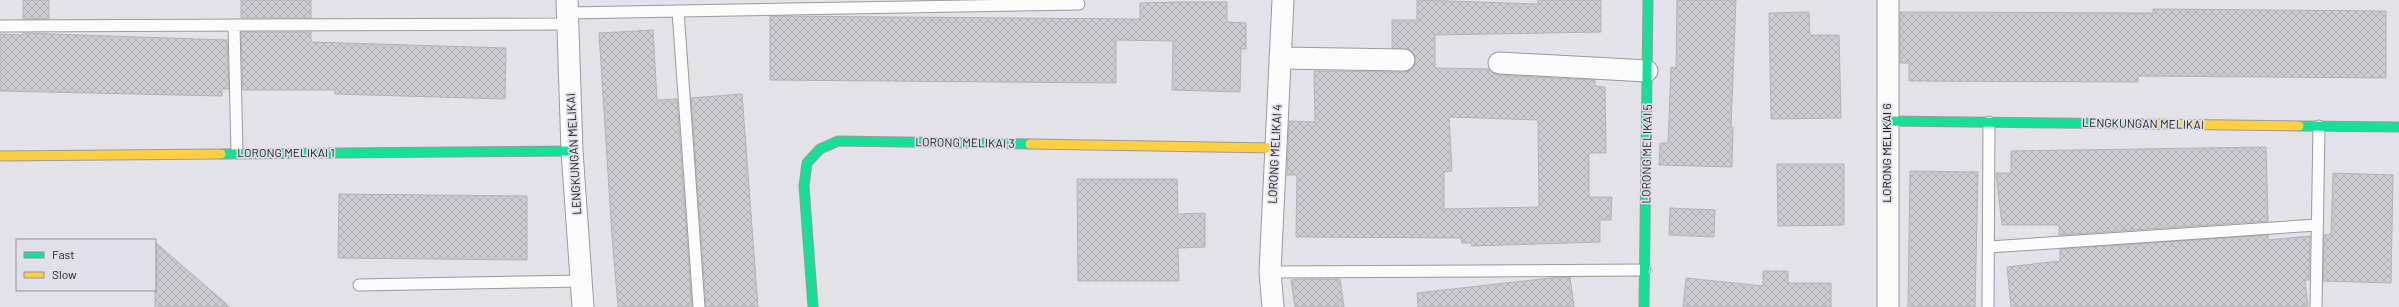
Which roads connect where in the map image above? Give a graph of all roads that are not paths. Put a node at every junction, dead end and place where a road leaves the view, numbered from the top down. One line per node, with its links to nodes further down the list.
1 (1283, 0): 9 (street, LORONG MELIKAI 4)
2 (1648, 0): 12 (street, LORONG MELIKAI 5)
3 (1888, 0): 13 (street, LORONG MELIKAI 6)
4 (1079, 4): 5 (lane)
5 (678, 11): 6 (lane); 28 (lane)
6 (568, 12): 7 (lane); 18 (street, LENGKUNGAN MELIKAI)
7 (234, 25): 8 (lane); 19 (lane)
8 (0, 26)
9 (1280, 58): 10 (street); 17 (street, LORONG MELIKAI 4)
10 (1404, 60)
11 (1499, 63): 12 (street)
12 (1648, 71): 23 (street, LORONG MELIKAI 5)
13 (1886, 121): 14 (street, LENGKUNGAN MELIKAI); 32 (street, LORONG MELIKAI 6)
14 (1989, 122): 15 (street, LENGKUNGAN MELIKAI); 22 (lane)
15 (2319, 126): 16 (street, LENGKUNGAN MELIKAI); 21 (lane)
16 (2399, 127)
17 (1276, 148): 24 (street, LORONG MELIKAI 4); 29 (street, LORONG MELIKAI 3)
18 (572, 151): 19 (street, LORONG MELIKAI 1); 25 (street, LENGKUNGAN MELIKAI)
19 (237, 153): 20 (street, LORONG MELIKAI 1)
20 (0, 156)
21 (2317, 225): 22 (lane); 34 (lane)
22 (1989, 247): 33 (lane)
23 (1645, 270): 24 (lane); 31 (street, LORONG MELIKAI 5)
24 (1270, 272): 30 (street, LORONG MELIKAI 4)
25 (582, 281): 26 (lane); 27 (street, LENGKUNGAN MELIKAI)
26 (359, 285)
27 (583, 307)
28 (699, 307)
29 (813, 307)
30 (1273, 307)
31 (1644, 307)
32 (1888, 307)
33 (1988, 307)
34 (2316, 307)

